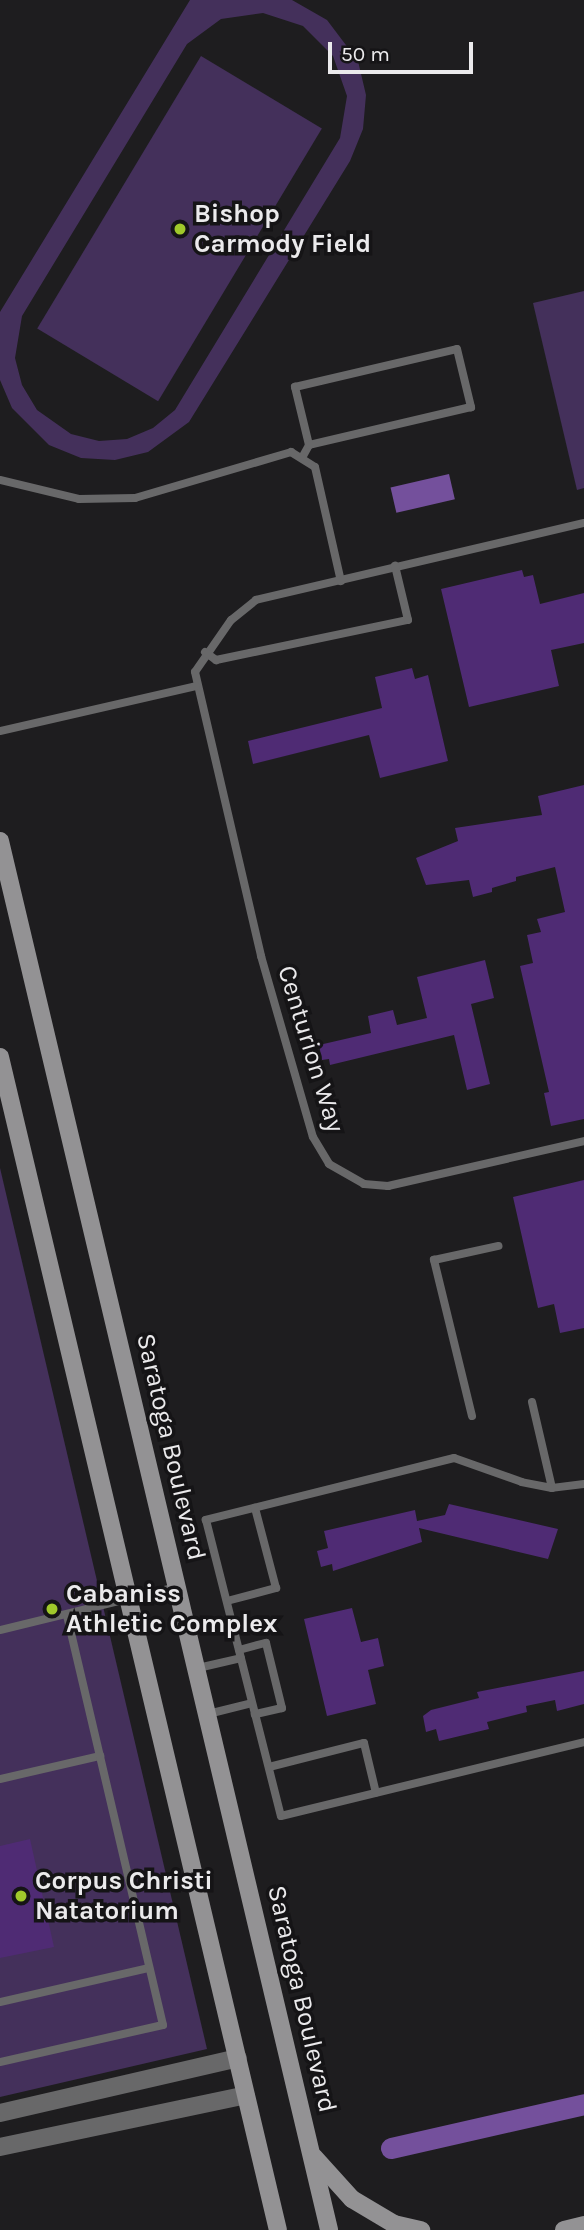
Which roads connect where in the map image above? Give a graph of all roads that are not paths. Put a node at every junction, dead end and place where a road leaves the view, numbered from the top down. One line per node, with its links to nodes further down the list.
1 (309, 445): 1 (lane); 2 (lane)
2 (303, 456): 3 (lane); 6 (lane)
3 (0, 480)
4 (584, 523): 5 (lane, Centurion Way)
5 (395, 566): 6 (lane, Centurion Way); 7 (lane)
6 (341, 581): 7 (lane, Centurion Way)
7 (205, 652): 8 (lane, Centurion Way)
8 (196, 686): 9 (lane); 12 (lane, Centurion Way)
9 (0, 731)
10 (0, 841): 19 (main road, Saratoga Boulevard)
11 (0, 1057): 20 (main road)
12 (584, 1141)
13 (498, 1246): 15 (lane)
14 (532, 1402): 17 (lane)
15 (472, 1416)
16 (584, 1484): 17 (lane)
17 (552, 1488): 18 (lane)
18 (255, 1508): 21 (lane); 21 (lane)
19 (177, 1587): 20 (lane); 25 (main road, Saratoga Boulevard)
20 (129, 1599): 22 (lane); 36 (main road)
21 (227, 1601): 24 (lane)
22 (67, 1615): 23 (lane); 30 (lane)
23 (0, 1630)
24 (240, 1654): 25 (lane); 26 (lane); 28 (lane)
25 (198, 1668): 27 (main road, Saratoga Boulevard)
26 (252, 1703): 27 (lane); 28 (lane)
27 (208, 1714): 41 (main road, Saratoga Boulevard)
28 (256, 1714): 31 (lane)
29 (584, 1742): 33 (lane)
30 (100, 1756): 32 (lane); 34 (lane)
31 (269, 1767): 33 (lane); 33 (lane)
32 (0, 1779)
33 (376, 1793)
34 (149, 1968): 35 (lane); 37 (lane)
35 (0, 2002)
36 (238, 2058): 38 (main road); 39 (street)
37 (0, 2062)
38 (246, 2095): 40 (street); 43 (main road)
39 (0, 2113)
40 (0, 2147)
41 (310, 2152): 44 (main road, Saratoga Boulevard); 45 (main road)
42 (584, 2225): 46 (main road)
43 (278, 2230)
44 (329, 2230)
45 (421, 2230)
46 (565, 2230)

